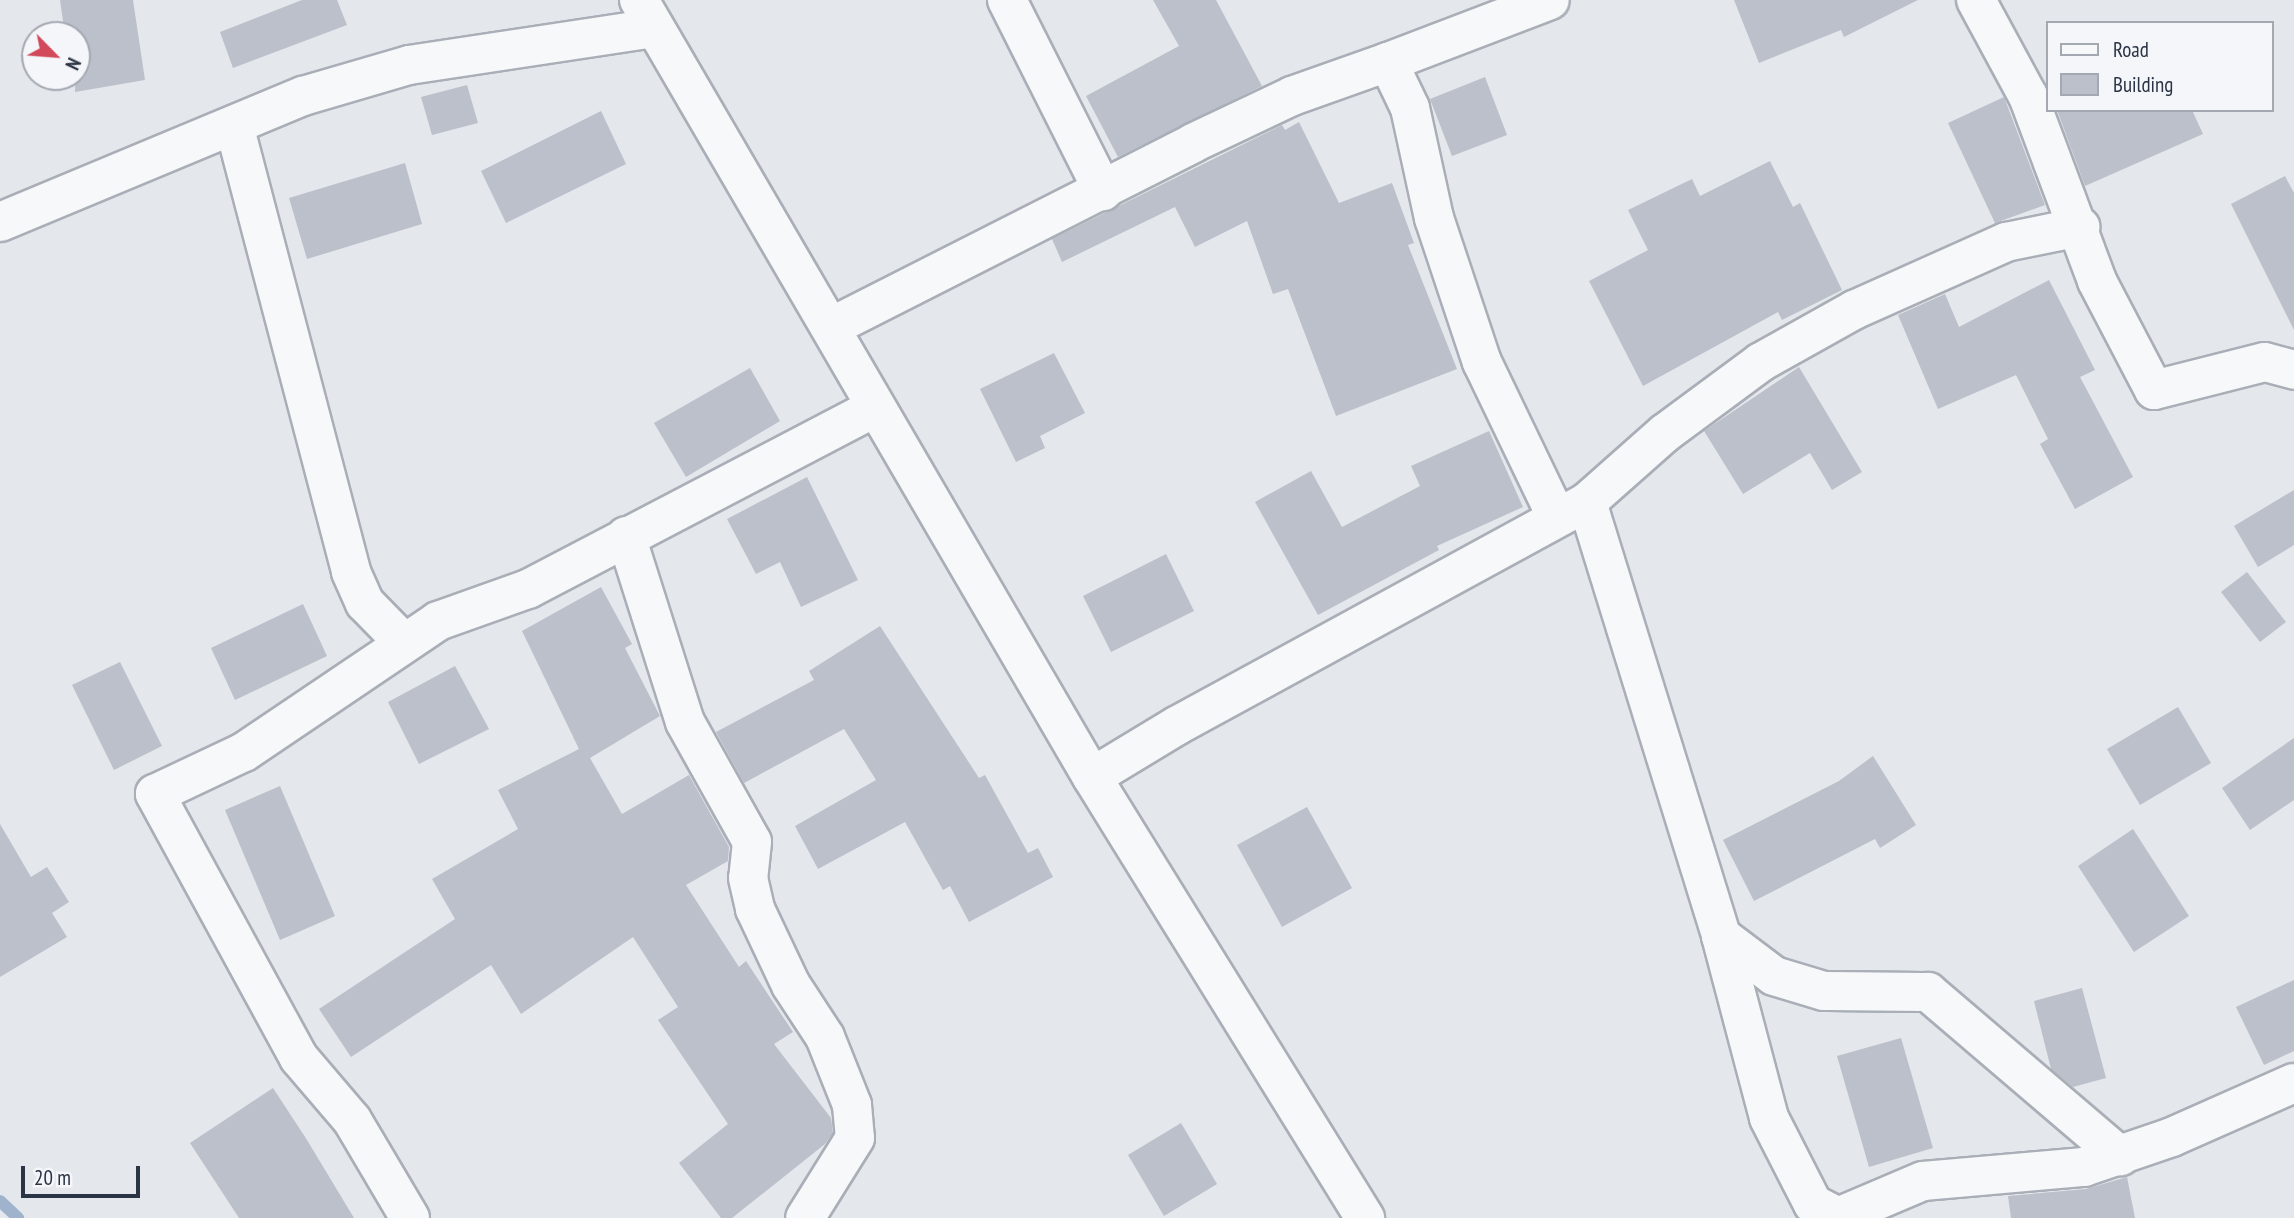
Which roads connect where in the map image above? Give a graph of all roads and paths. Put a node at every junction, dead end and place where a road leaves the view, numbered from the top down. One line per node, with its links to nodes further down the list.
1 (1007, 0): 7 (street)
2 (1976, 0): 9 (street)
3 (1534, 3): 5 (street)
4 (646, 14): 6 (street); 10 (street)
5 (1388, 62): 7 (street); 13 (street)
6 (234, 125): 8 (street); 15 (street)
7 (1102, 191): 10 (street)
8 (0, 222)
9 (2080, 227): 11 (street); 13 (street)
10 (833, 326): 12 (street)
11 (2294, 370)
12 (874, 408): 14 (street); 16 (street)
13 (1571, 509): 16 (street); 17 (street)
14 (626, 536): 15 (street); 21 (street)
15 (403, 642): 20 (street)
16 (1093, 777): 22 (street)
17 (1721, 936): 19 (street); 19 (street)
18 (2294, 1083): 19 (street)
19 (2120, 1156)
20 (410, 1218)
21 (805, 1218)
22 (1365, 1218)

